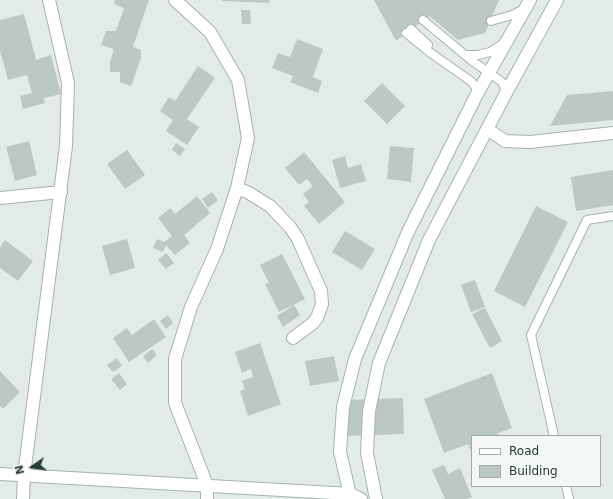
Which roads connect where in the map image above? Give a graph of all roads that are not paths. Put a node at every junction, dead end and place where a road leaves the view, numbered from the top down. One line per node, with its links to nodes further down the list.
1 (49, 0): 16 (street)
2 (175, 0): 15 (street)
3 (557, 0): 11 (street)
4 (528, 4): 6 (lane); 8 (street)
5 (423, 20): 9 (lane)
6 (491, 21)
7 (409, 31): 12 (lane)
8 (508, 40): 9 (lane); 10 (street)
9 (466, 55): 10 (lane)
10 (489, 73): 11 (lane); 12 (street)
11 (506, 93): 13 (street)
12 (477, 94): 25 (street)
13 (487, 129): 14 (street); 28 (street)
14 (613, 133)
15 (237, 188): 19 (street); 23 (street)
16 (61, 192): 17 (street); 22 (street)
17 (0, 198)
18 (613, 216): 20 (lane)
19 (293, 338)
20 (554, 435)
21 (0, 474): 22 (street)
22 (24, 475): 23 (street); 26 (street)
23 (207, 485): 25 (street); 27 (street)
24 (566, 487): 29 (lane)
25 (355, 497)
26 (23, 499)
27 (207, 499)
28 (376, 499)
29 (569, 499)

